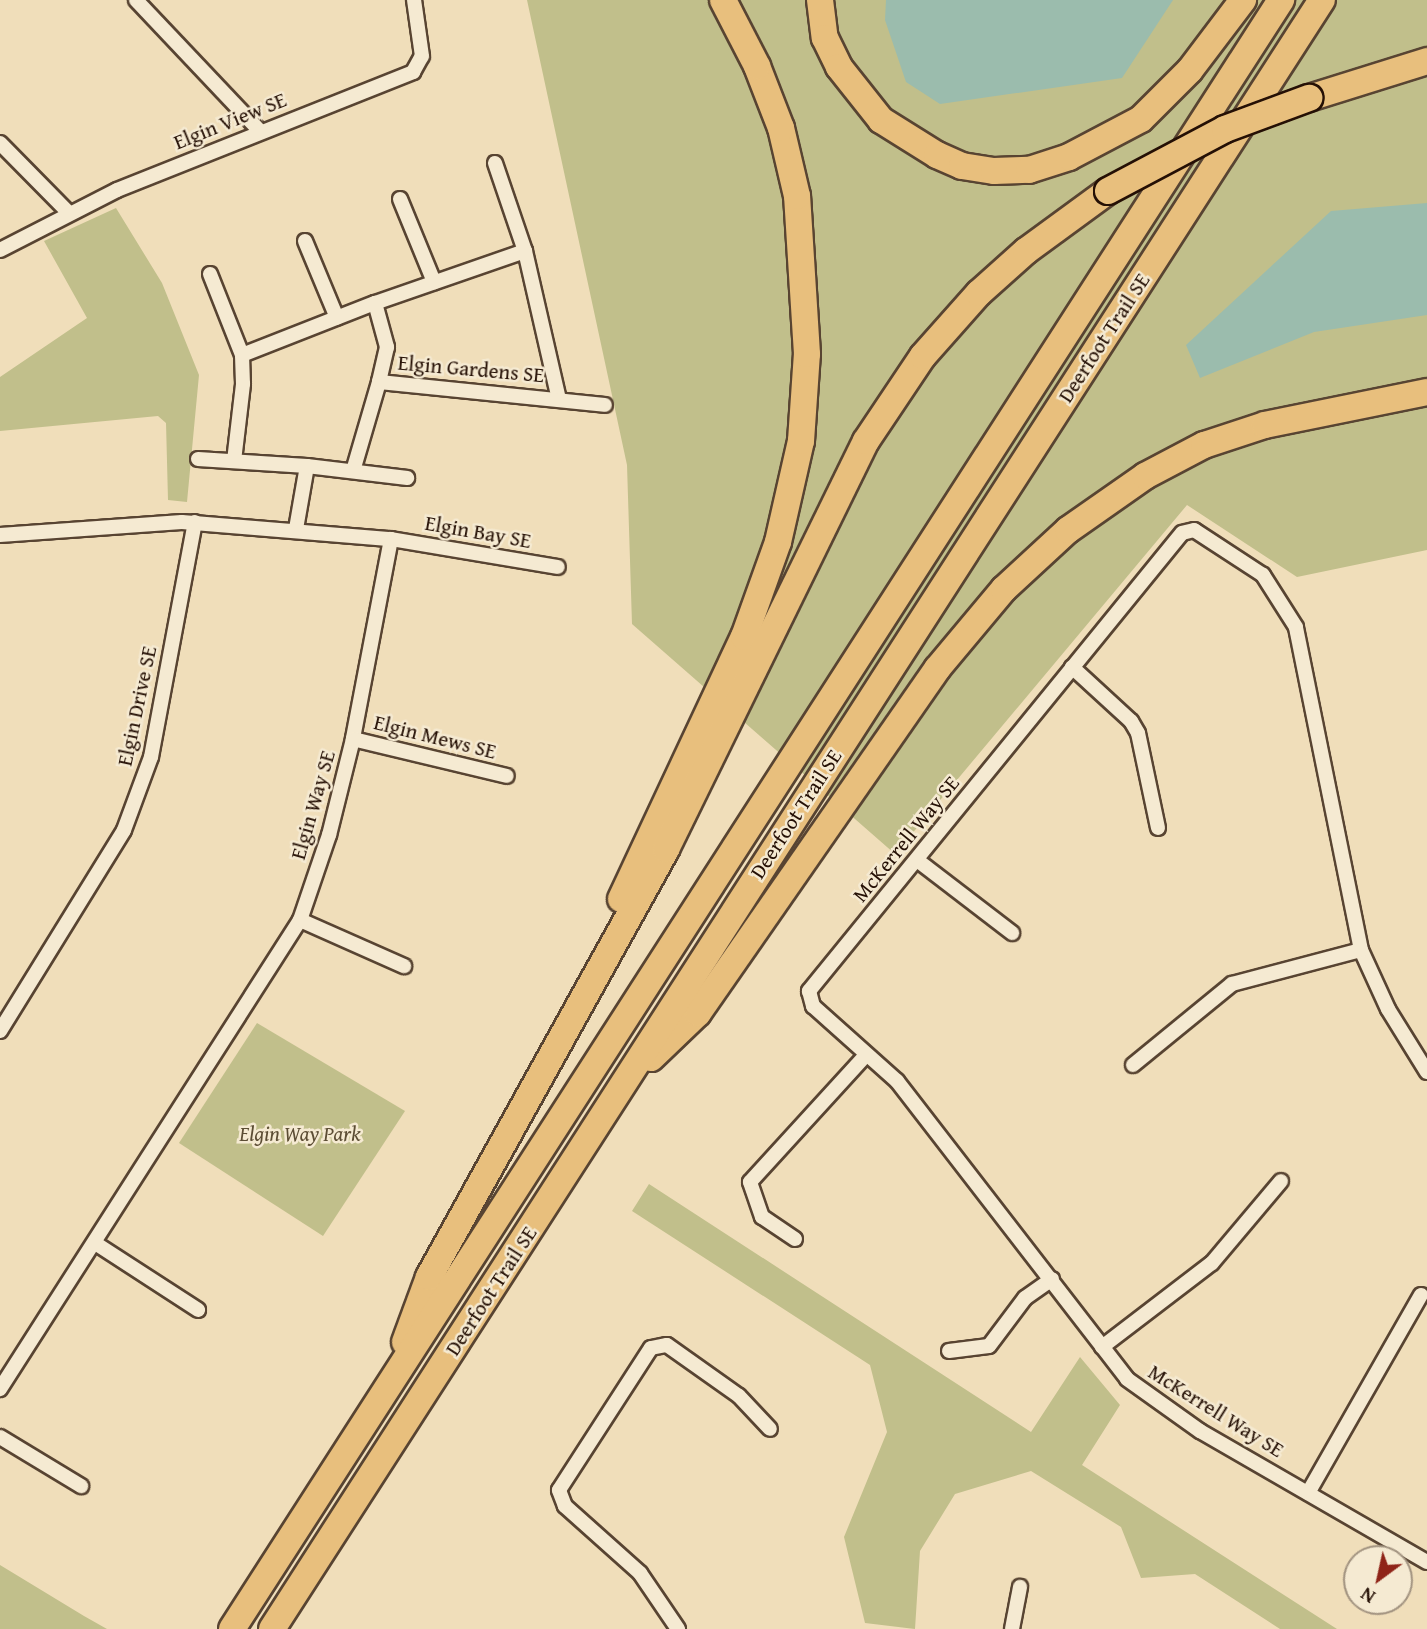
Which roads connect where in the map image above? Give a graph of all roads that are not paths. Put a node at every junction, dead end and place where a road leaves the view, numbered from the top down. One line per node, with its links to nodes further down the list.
1 (136, 0): 9 (street)
2 (414, 0): 9 (street, Elgin View SE)
3 (723, 0): 45 (highway)
4 (820, 0): 5 (highway)
5 (1243, 0)
6 (1282, 0): 60 (highway, Deerfoot Trail SE)
7 (1322, 0): 50 (highway, Deerfoot Trail SE)
8 (1427, 61): 45 (highway, bridge)
9 (260, 131): 13 (street, Elgin View SE)
10 (0, 143): 13 (street)
11 (495, 163): 16 (street, Elgin Gardens SE)
12 (400, 199): 18 (street)
13 (68, 212): 15 (street, Elgin View SE)
14 (305, 241): 20 (street)
15 (0, 250)
16 (525, 251): 18 (street); 24 (street, Elgin Gardens SE)
17 (210, 274): 21 (street)
18 (434, 282): 19 (street)
19 (374, 303): 20 (street); 22 (street, Elgin Gardens SE)
20 (337, 318): 21 (street)
21 (242, 355): 27 (street)
22 (379, 382): 24 (street, Elgin Gardens SE); 29 (street, Elgin Gardens SE)
23 (1427, 392): 50 (highway)
24 (559, 399): 25 (street, Elgin Gardens SE)
25 (604, 405)
26 (198, 459): 27 (street)
27 (234, 461): 28 (street)
28 (307, 466): 29 (street); 32 (street)
29 (353, 471): 30 (street)
30 (407, 478)
31 (195, 522): 32 (street); 33 (street); 46 (street, Elgin Drive SE)
32 (296, 529): 34 (street)
33 (0, 535)
34 (391, 539): 35 (street, Elgin Bay SE); 37 (street, Elgin Way SE)
35 (558, 567)
36 (1072, 667): 39 (street); 40 (street, McKerrell Way SE); 43 (street, McKerrell Way SE)
37 (354, 739): 38 (street, Elgin Mews SE); 41 (street, Elgin Way SE)
38 (507, 776)
39 (1158, 828)
40 (917, 860): 42 (street); 47 (street, McKerrell Way SE)
41 (300, 920): 44 (street); 53 (street, Elgin Way SE)
42 (1012, 933)
43 (1361, 950): 48 (street); 49 (street, McKerrell Way SE)
44 (404, 967)
45 (589, 993): 60 (highway)
46 (0, 1031)
47 (866, 1055): 52 (street); 54 (street, McKerrell Way SE)
48 (1133, 1065)
49 (1427, 1072)
50 (626, 1080): 68 (highway, Deerfoot Trail SE)
51 (1281, 1181): 57 (street)
52 (796, 1239)
53 (95, 1243): 56 (street); 59 (street, Elgin Way SE)
54 (1052, 1279): 57 (street, McKerrell Way SE); 58 (street)
55 (1420, 1295): 64 (street)
56 (198, 1310)
57 (1102, 1347): 64 (street, McKerrell Way SE)
58 (949, 1351)
59 (0, 1389)
60 (386, 1392): 67 (highway, Deerfoot Trail SE)
61 (770, 1429): 69 (street)
62 (0, 1437): 63 (street)
63 (80, 1486)
64 (1308, 1493): 65 (street, McKerrell Way SE)
65 (1427, 1562)
66 (1020, 1587): 70 (street)
67 (232, 1629)
68 (272, 1629)
69 (678, 1629)
70 (1012, 1629)

